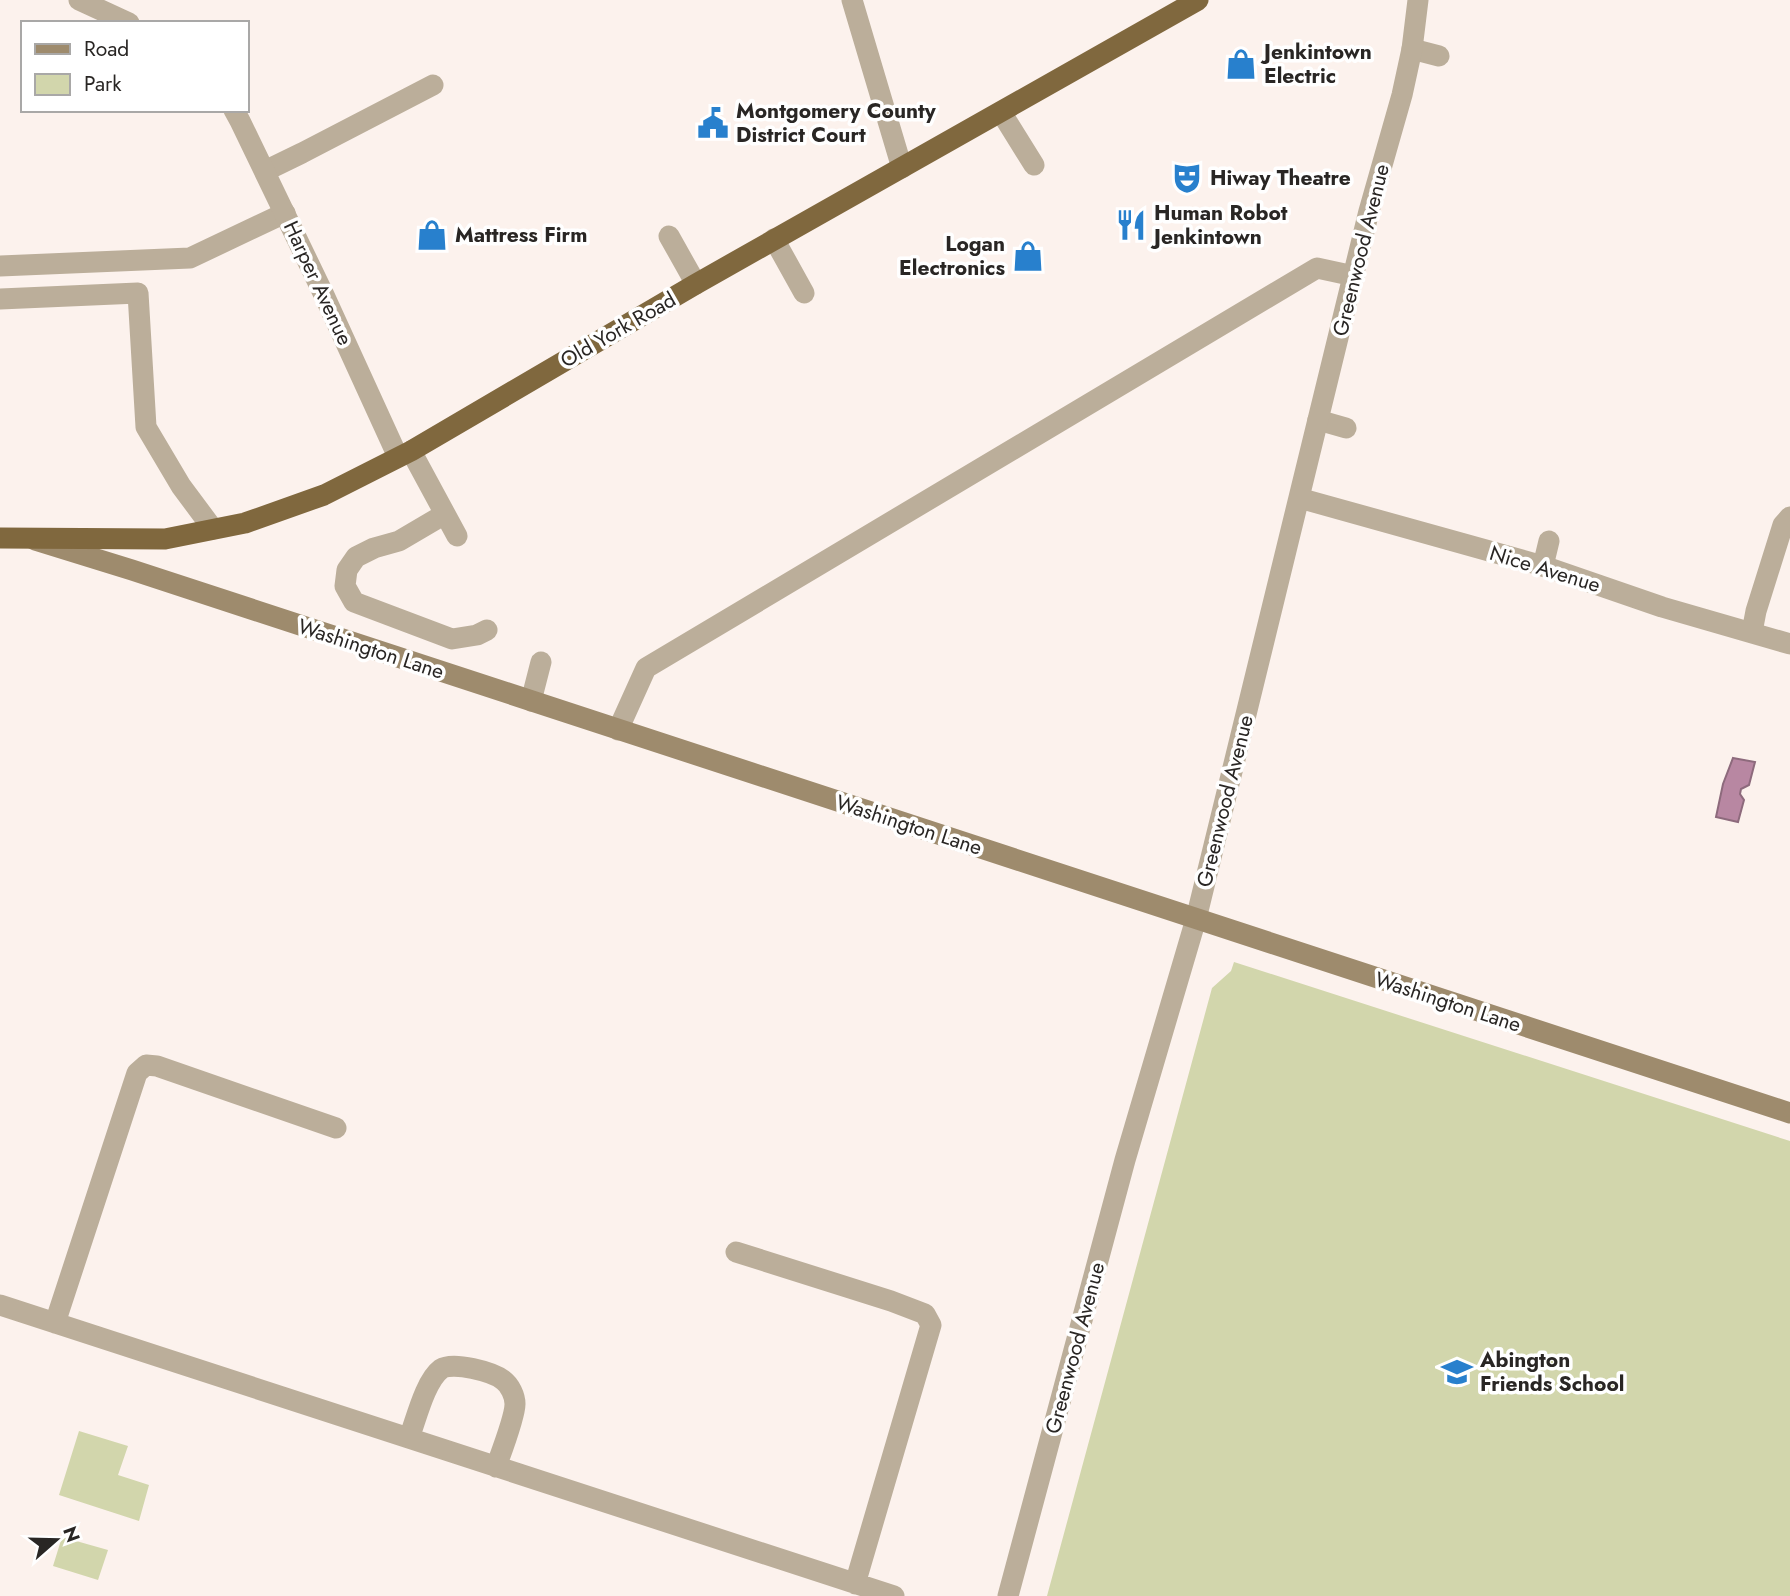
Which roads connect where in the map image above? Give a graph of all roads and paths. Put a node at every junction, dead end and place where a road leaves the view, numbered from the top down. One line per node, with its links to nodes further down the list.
1 (79, 0): 5 (street)
2 (852, 0): 12 (street)
3 (1198, 0): 10 (highway, Old York Road)
4 (1418, 0): 6 (street, Greenwood Avenue)
5 (125, 21)
6 (1412, 49): 7 (street); 18 (street, Greenwood Avenue)
7 (1439, 56)
8 (433, 85): 13 (street)
9 (234, 112): 13 (street, Harper Avenue)
10 (1001, 112): 11 (street); 12 (highway, Old York Road)
11 (1034, 165)
12 (902, 168): 16 (highway, Old York Road)
13 (265, 171): 14 (street, Harper Avenue)
14 (285, 213): 17 (street); 24 (street, Harper Avenue)
15 (669, 236): 19 (street)
16 (774, 239): 19 (highway, Old York Road); 20 (street)
17 (0, 266)
18 (1354, 276): 22 (street, Greenwood Avenue); 39 (street)
19 (696, 284): 24 (highway, Old York Road)
20 (804, 293)
21 (0, 299): 28 (street)
22 (1318, 420): 23 (street); 25 (street, Greenwood Avenue)
23 (1346, 428)
24 (404, 454): 26 (street, Harper Avenue); 28 (highway, Old York Road)
25 (1299, 498): 33 (street, Nice Avenue); 40 (street, Greenwood Avenue)
26 (445, 514): 29 (street, Harper Avenue); 34 (street)
27 (1790, 517): 35 (street)
28 (213, 529): 31 (highway, Old York Road)
29 (457, 536)
30 (0, 538): 31 (highway, Old York Road)
31 (29, 538): 38 (main road, Washington Lane)
32 (1549, 541): 33 (street)
33 (1543, 566): 35 (street, Nice Avenue)
34 (487, 630)
35 (1752, 632): 36 (street, Nice Avenue)
36 (1790, 644)
37 (541, 662): 38 (street)
38 (531, 701): 39 (main road, Washington Lane)
39 (618, 730): 40 (main road, Washington Lane)
40 (1196, 919): 41 (main road, Washington Lane); 50 (street, Greenwood Avenue)
41 (1790, 1113)
42 (336, 1128): 45 (street)
43 (736, 1252): 48 (street)
44 (0, 1305): 45 (street)
45 (55, 1323): 46 (street)
46 (409, 1438): 47 (street); 47 (street)
47 (496, 1467): 48 (street)
48 (855, 1584): 49 (street)
49 (894, 1596)
50 (1008, 1596)

